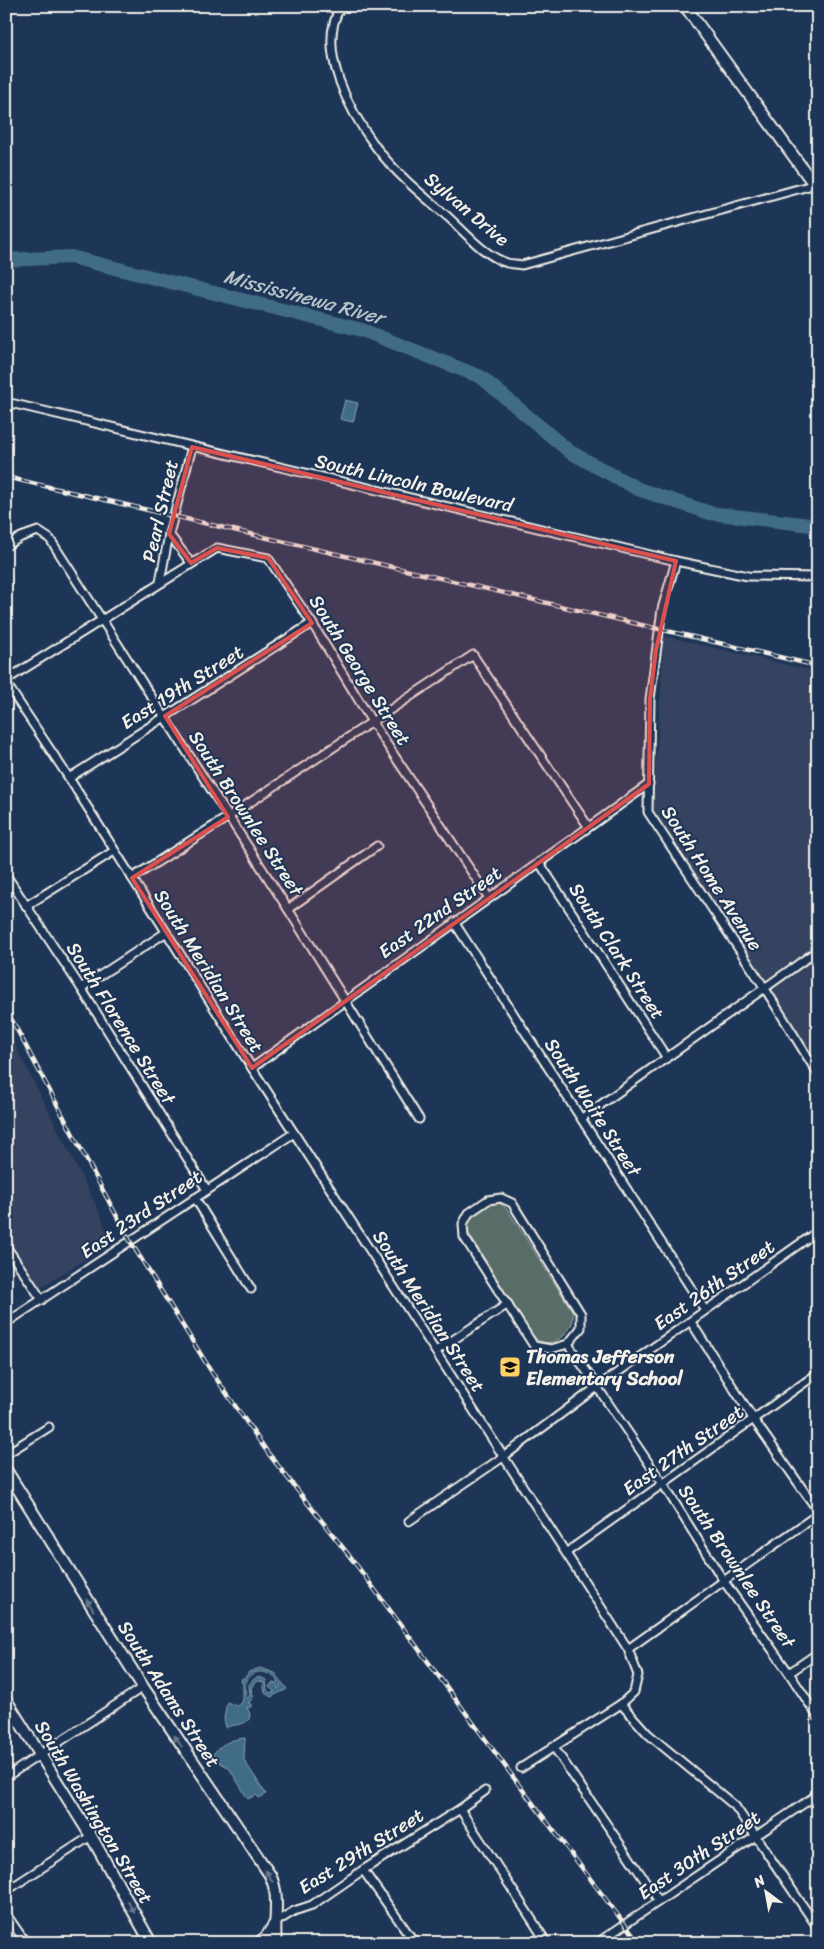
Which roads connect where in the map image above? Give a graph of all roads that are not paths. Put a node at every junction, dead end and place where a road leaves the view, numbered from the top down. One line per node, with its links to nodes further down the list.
1 (330, 6): 3 (street)
2 (685, 6): 4 (main road)
3 (340, 9): 4 (street, Sylvan Drive)
4 (816, 186)
5 (6, 402): 6 (street, South Lincoln Boulevard)
6 (192, 447): 7 (street, Pearl Street); 9 (street, South Lincoln Boulevard)
7 (169, 534): 10 (street); 12 (street, Pearl Street)
8 (6, 546): 13 (street, South Brownlee Street)
9 (676, 561): 11 (street, South Lincoln Boulevard); 19 (street, South Home Avenue)
10 (191, 563): 12 (street, South George Street); 14 (street, South George Street)
11 (818, 577)
12 (160, 582): 13 (street, South George Street)
13 (102, 619): 15 (street, South George Street); 16 (street, South Brownlee Street)
14 (312, 623): 16 (street, East 19th Street); 17 (street, South George Street)
15 (6, 682): 18 (street, South Meridian Street)
16 (165, 716): 18 (street, East 19th Street); 20 (street, South Brownlee Street)
17 (372, 722): 20 (street); 21 (street); 27 (street, South George Street)
18 (69, 778): 23 (street, South Meridian Street)
19 (649, 784): 21 (street, East 22nd Street); 33 (street, South Home Avenue)
20 (228, 817): 26 (street); 29 (street, South Brownlee Street)
21 (588, 826): 24 (street, East 22nd Street)
22 (377, 846): 29 (street)
23 (114, 851): 26 (street, South Meridian Street); 28 (street)
24 (539, 862): 27 (street, East 22nd Street); 36 (street, South Clark Street)
25 (6, 875): 28 (street, South Florence Street)
26 (132, 878): 31 (street, South Meridian Street)
27 (489, 898): 30 (street, East 22nd Street)
28 (26, 906): 34 (street, South Florence Street)
29 (288, 908): 35 (street, South Brownlee Street)
30 (454, 922): 35 (street, East 22nd Street); 39 (street, South Waite Street)
31 (165, 933): 34 (street); 37 (street, South Meridian Street)
32 (818, 950): 33 (street)
33 (764, 987): 36 (street); 38 (street, South Home Avenue)
34 (81, 988): 42 (street, South Florence Street)
35 (345, 1000): 37 (street, East 22nd Street); 40 (street, South Brownlee Street)
36 (667, 1058): 39 (street)
37 (252, 1068): 41 (street, South Meridian Street)
38 (818, 1074)
39 (582, 1118): 49 (street, South Waite Street)
40 (419, 1119)
41 (294, 1133): 42 (street, East 23rd Street); 53 (street, South Meridian Street)
42 (207, 1190): 43 (street, East 23rd Street)
43 (195, 1198): 46 (street); 47 (street, East 23rd Street)
44 (818, 1232): 49 (street, East 26th Street)
45 (6, 1246): 47 (street)
46 (252, 1289)
47 (42, 1300): 51 (street, East 23rd Street)
48 (508, 1304): 52 (street); 52 (street); 53 (street)
49 (705, 1310): 50 (street, East 26th Street)
50 (691, 1322): 55 (street, East 26th Street); 56 (street)
51 (6, 1323)
52 (568, 1344): 55 (street, South Brownlee Street)
53 (436, 1351): 59 (street, South Meridian Street)
54 (818, 1373): 56 (street, East 27th Street)
55 (596, 1387): 59 (street, East 26th Street); 61 (street, South Brownlee Street)
56 (754, 1420): 61 (street, East 27th Street); 62 (street)
57 (49, 1426): 58 (street)
58 (6, 1454)
59 (503, 1458): 63 (street, East 26th Street); 64 (street, South Meridian Street)
60 (6, 1470): 69 (main road, South Adams Street, one-way to 60)
61 (663, 1484): 64 (street, East 27th Street); 65 (street, South Brownlee Street)
62 (818, 1512): 65 (street)
63 (408, 1522)
64 (567, 1552): 66 (street, South Meridian Street)
65 (724, 1580): 66 (street); 68 (street, South Brownlee Street)
66 (628, 1649): 71 (street, South Meridian Street)
67 (818, 1653): 68 (street)
68 (789, 1672): 72 (street, South Brownlee Street)
69 (143, 1687): 74 (street); 86 (main road, South Adams Street, one-way to 69)
70 (6, 1700): 74 (main road, South Washington Street)
71 (621, 1704): 73 (street); 81 (street)
72 (818, 1717)
73 (553, 1746): 75 (street); 84 (street)
74 (40, 1754): 76 (street); 80 (main road, South Washington Street)
75 (521, 1768)
76 (6, 1777)
77 (485, 1791): 79 (street, East 29th Street)
78 (818, 1794): 81 (street, East 30th Street)
79 (460, 1809): 82 (street, East 29th Street); 94 (street)
80 (91, 1836): 83 (street); 90 (main road, South Washington Street, one-way to 90)
81 (757, 1836): 84 (street, East 30th Street); 87 (street)
82 (363, 1870): 86 (street, East 29th Street); 93 (street)
83 (6, 1891)
84 (659, 1901): 95 (street, East 30th Street)
85 (6, 1914): 89 (street)
86 (276, 1922): 91 (main road, East 29th Street); 92 (main road, South Adams Street)
87 (818, 1928)
88 (818, 1938): 96 (street)
89 (26, 1943)
90 (151, 1943)
91 (258, 1943)
92 (276, 1943)
93 (415, 1943)
94 (547, 1943)
95 (597, 1943)
96 (811, 1943)

